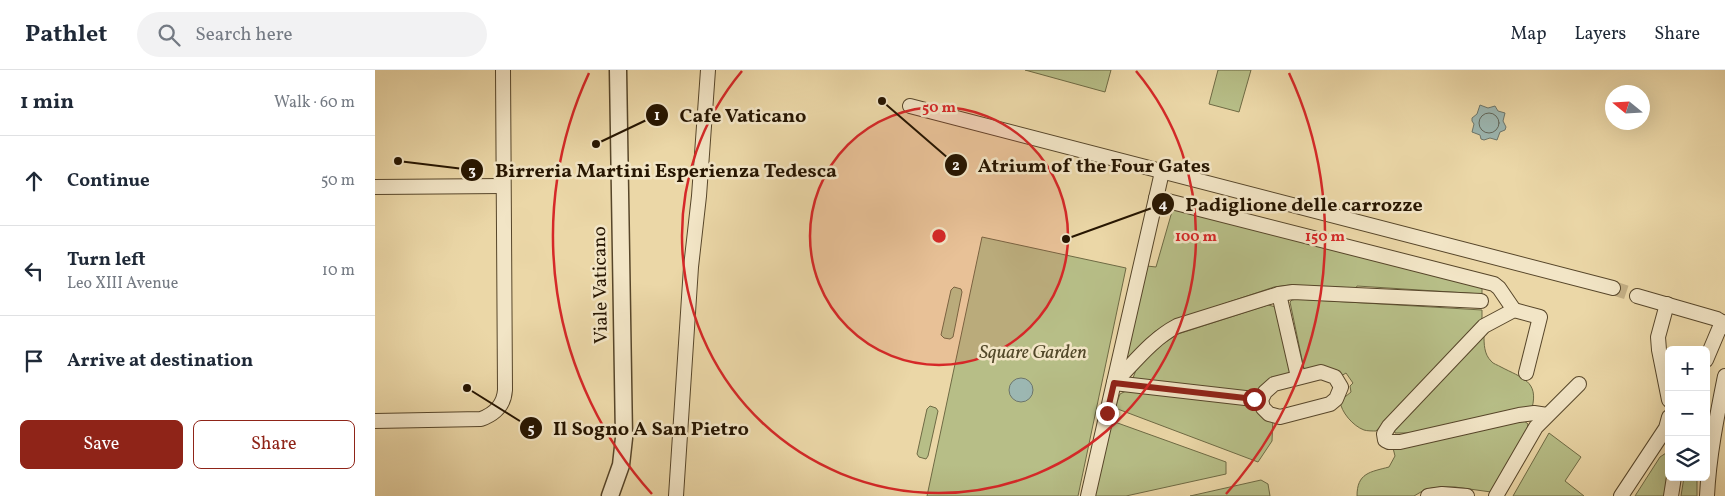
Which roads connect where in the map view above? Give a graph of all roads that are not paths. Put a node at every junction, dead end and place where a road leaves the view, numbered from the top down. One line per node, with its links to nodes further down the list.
1 (503, 70): 6 (street)
2 (618, 70): 28 (street, Viale Vaticano)
3 (708, 70): 29 (street)
4 (910, 106): 5 (street)
5 (1162, 172): 8 (street); 9 (street)
6 (503, 186): 7 (street); 25 (street)
7 (375, 187)
8 (1156, 198): 14 (street); 20 (street)
9 (1613, 288)
10 (1279, 294): 12 (street); 19 (street); 20 (street)
11 (1637, 296): 13 (street)
12 (1481, 301)
13 (1667, 304): 15 (street); 22 (street)
14 (1514, 310): 17 (street); 24 (street)
15 (1723, 324): 16 (street)
16 (1710, 352)
17 (1526, 373)
18 (1725, 376): 36 (street)
19 (1298, 377): 19 (street)
20 (1114, 383): 23 (street); 30 (street)
21 (1579, 384): 24 (street)
22 (1667, 391)
23 (1254, 399)
24 (1547, 416): 33 (street)
25 (375, 421)
26 (1665, 428): 34 (street)
27 (1673, 481): 35 (street)
28 (609, 496)
29 (676, 496)
30 (1088, 496)
31 (1428, 496): 32 (street)
32 (1467, 496)
33 (1496, 496)
34 (1621, 496)
35 (1671, 496)
36 (1707, 496)

